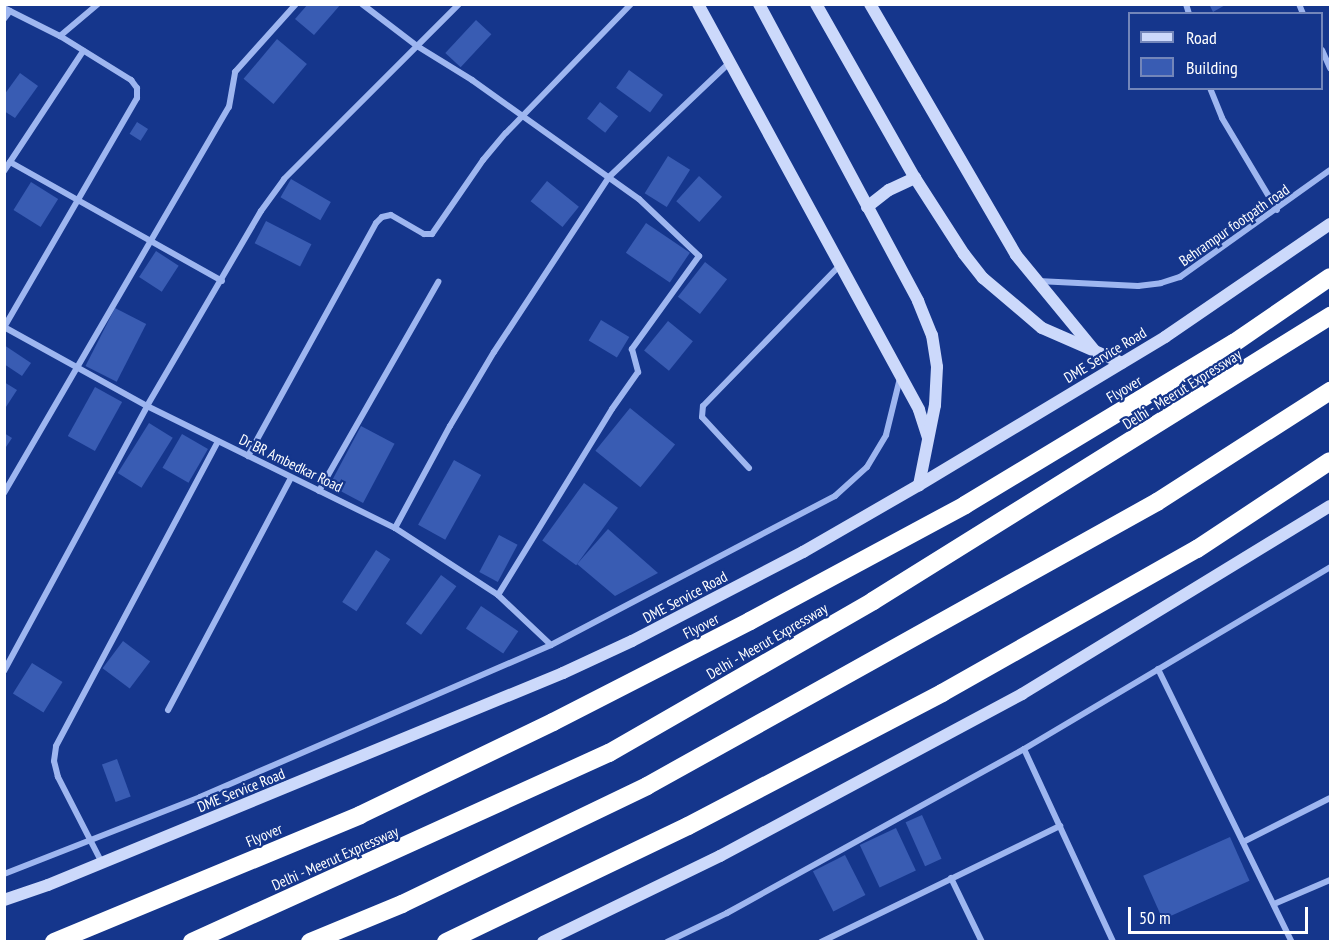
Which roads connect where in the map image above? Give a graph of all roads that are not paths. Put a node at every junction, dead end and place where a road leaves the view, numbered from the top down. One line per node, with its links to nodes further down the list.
1 (98, 4): 12 (street)
2 (296, 4): 29 (street)
3 (362, 4): 13 (street)
4 (459, 4): 13 (street)
5 (631, 4): 19 (street)
6 (698, 4): 16 (main road)
7 (759, 4): 26 (main road)
8 (816, 4): 24 (main road)
9 (872, 5): 33 (main road)
10 (7, 9): 11 (street); 12 (street)
11 (4, 19)
12 (60, 36): 14 (street)
13 (417, 46): 19 (street); 32 (street)
14 (83, 51): 20 (street); 25 (street)
15 (1323, 52): 17 (street)
16 (730, 62): 23 (street); 30 (main road)
17 (1330, 68)
18 (1211, 90): 27 (street)
19 (523, 115): 23 (street); 45 (street)
20 (10, 162): 22 (street); 25 (street)
21 (1330, 170): 27 (street, Behrampur footpath road)
22 (4, 171)
23 (609, 177): 53 (street); 55 (street)
24 (915, 178): 26 (main road); 37 (main road)
25 (79, 201): 29 (street); 36 (street)
26 (867, 207): 44 (main road)
27 (1277, 210): 33 (street, Behrampur footpath road)
28 (1330, 224): 38 (main road, DME Service Road)
29 (150, 241): 32 (street); 39 (street)
30 (840, 266): 40 (main road); 47 (street)
31 (1330, 277): 71 (highway, Flyover)
32 (222, 280): 42 (street)
33 (1037, 281): 37 (main road)
34 (438, 282): 50 (street)
35 (1330, 316): 72 (highway, Delhi - Meerut Expressway)
36 (4, 327): 39 (street, Dr BR Ambedkar Road)
37 (1097, 353): 38 (main road)
38 (1122, 363): 49 (main road, DME Service Road)
39 (76, 368): 42 (street, Dr BR Ambedkar Road); 51 (street)
40 (900, 376): 44 (main road); 56 (street)
41 (1330, 391): 73 (highway)
42 (147, 406): 43 (street, Dr BR Ambedkar Road); 58 (street)
43 (218, 441): 45 (street, Dr BR Ambedkar Road); 63 (street)
44 (929, 441): 49 (main road)
45 (248, 456): 48 (street, Dr BR Ambedkar Road)
46 (1330, 461): 74 (highway)
47 (749, 468)
48 (291, 478): 50 (street, Dr BR Ambedkar Road); 59 (street)
49 (919, 485): 65 (main road, DME Service Road)
50 (319, 490): 53 (street, Dr BR Ambedkar Road)
51 (4, 493)
52 (1330, 506): 75 (main road)
53 (395, 528): 55 (street, Dr BR Ambedkar Road)
54 (1330, 567): 57 (street)
55 (498, 595): 56 (street, Dr BR Ambedkar Road)
56 (551, 645): 63 (street)
57 (1158, 669): 60 (street); 64 (street)
58 (4, 671)
59 (168, 710)
60 (1024, 749): 62 (street); 76 (street)
61 (1330, 798): 64 (street)
62 (1060, 826): 67 (street); 79 (street)
63 (91, 840): 65 (street); 66 (street)
64 (1243, 842): 70 (street)
65 (102, 863): 69 (main road, DME Service Road)
66 (4, 874)
67 (951, 878): 77 (street); 78 (street)
68 (1330, 880): 70 (street)
69 (4, 900)
70 (1274, 904): 80 (street)
71 (54, 942)
72 (192, 942)
73 (310, 942)
74 (446, 942)
75 (543, 942)
76 (667, 942)
77 (821, 942)
78 (982, 942)
79 (1113, 942)
80 (1292, 942)

